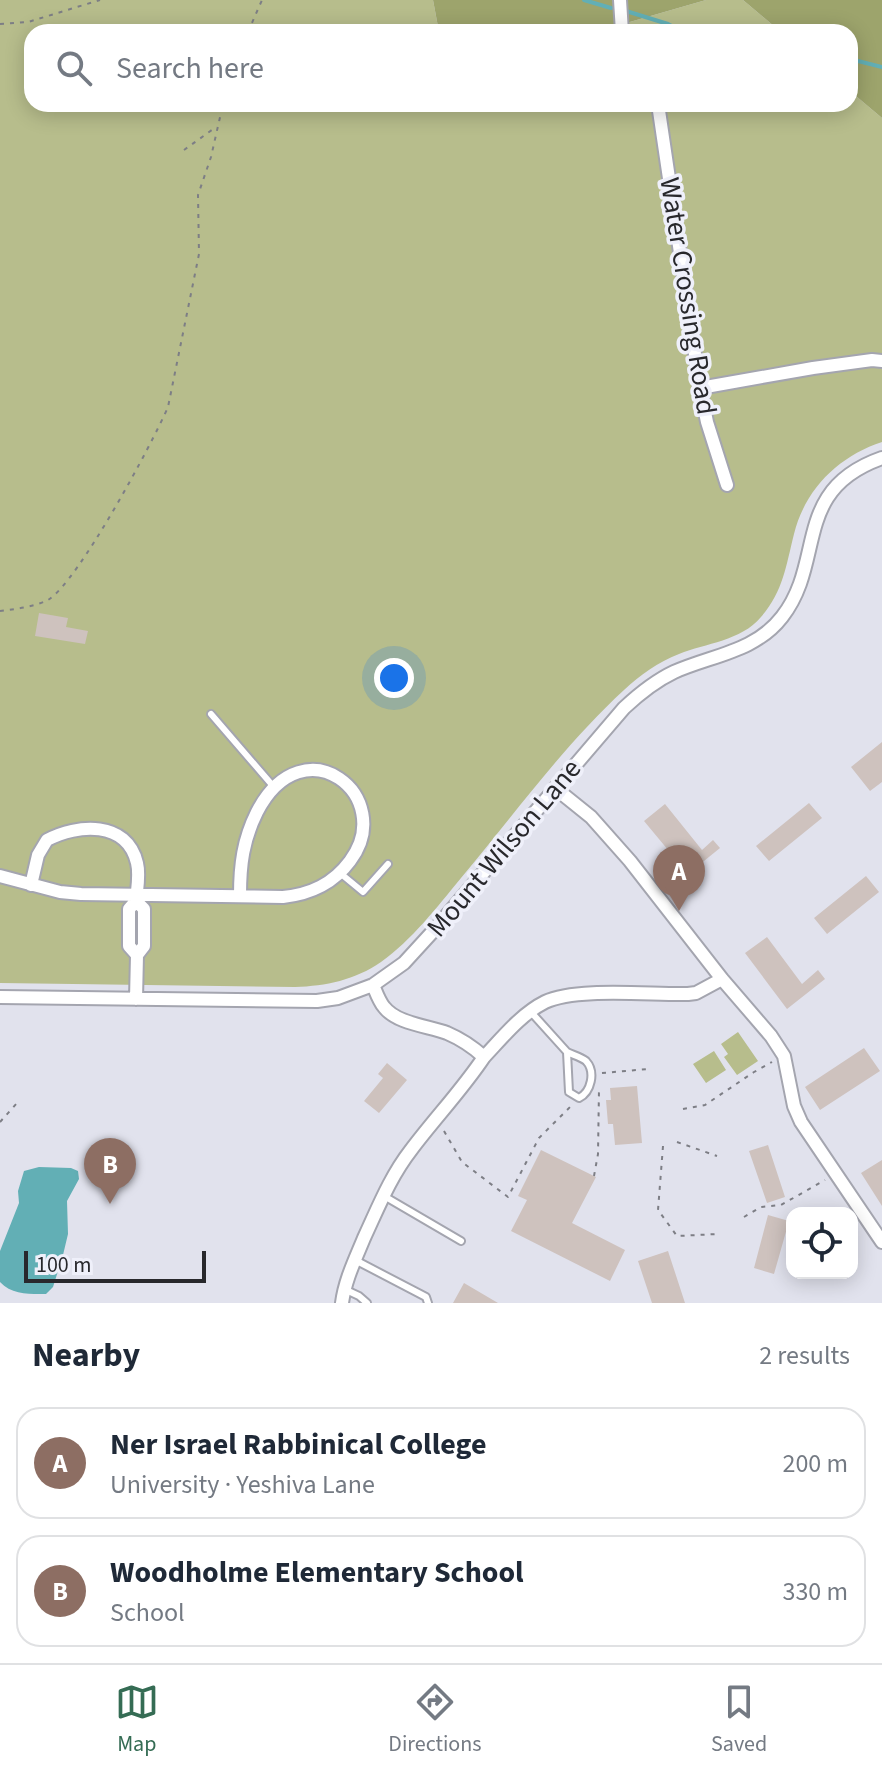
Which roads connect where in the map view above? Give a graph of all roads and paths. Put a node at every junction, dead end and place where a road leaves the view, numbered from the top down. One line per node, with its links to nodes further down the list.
1 (100, 0): 4 (path)
2 (262, 0): 5 (path)
3 (620, 0): 6 (street)
4 (0, 24)
5 (252, 24)
6 (622, 24)
7 (221, 112): 9 (path)
8 (659, 112): 12 (street, Water Crossing Road)
9 (217, 126): 10 (path); 15 (path)
10 (184, 150)
11 (882, 361): 12 (street)
12 (700, 388): 14 (street, Water Crossing Road)
13 (882, 458): 18 (street, Mount Wilson Lane)
14 (727, 485)
15 (0, 611)
16 (211, 714): 17 (lane)
17 (273, 786): 20 (street); 23 (street)
18 (555, 788): 25 (street); 26 (street, Mount Wilson Lane)
19 (388, 864): 20 (lane)
20 (340, 873): 23 (street)
21 (0, 876): 22 (street)
22 (31, 885): 24 (street); 24 (street)
23 (240, 895): 24 (street)
24 (137, 897): 28 (street)
25 (722, 979): 29 (street); 32 (street)
26 (373, 985): 28 (street, Mount Wilson Lane); 31 (street)
27 (0, 997): 28 (street, Mount Wilson Lane)
28 (136, 999)
29 (530, 1011): 30 (lane); 31 (street)
30 (567, 1052): 30 (lane)
31 (484, 1057): 46 (street)
32 (785, 1059): 38 (path); 44 (street)
33 (648, 1069): 34 (path)
34 (599, 1074)
35 (599, 1087): 45 (path)
36 (17, 1103): 39 (path)
37 (574, 1103): 40 (path)
38 (683, 1109)
39 (0, 1122)
40 (439, 1123)
41 (677, 1142): 43 (path)
42 (663, 1146): 48 (path)
43 (717, 1156)
44 (836, 1174): 47 (path); 50 (street)
45 (594, 1176)
46 (384, 1196): 49 (lane); 51 (street)
47 (744, 1217)
48 (718, 1234)
49 (461, 1241)
50 (882, 1242)
51 (355, 1260): 52 (street); 54 (lane)
52 (343, 1296): 53 (lane)
53 (367, 1303)
54 (428, 1303)

